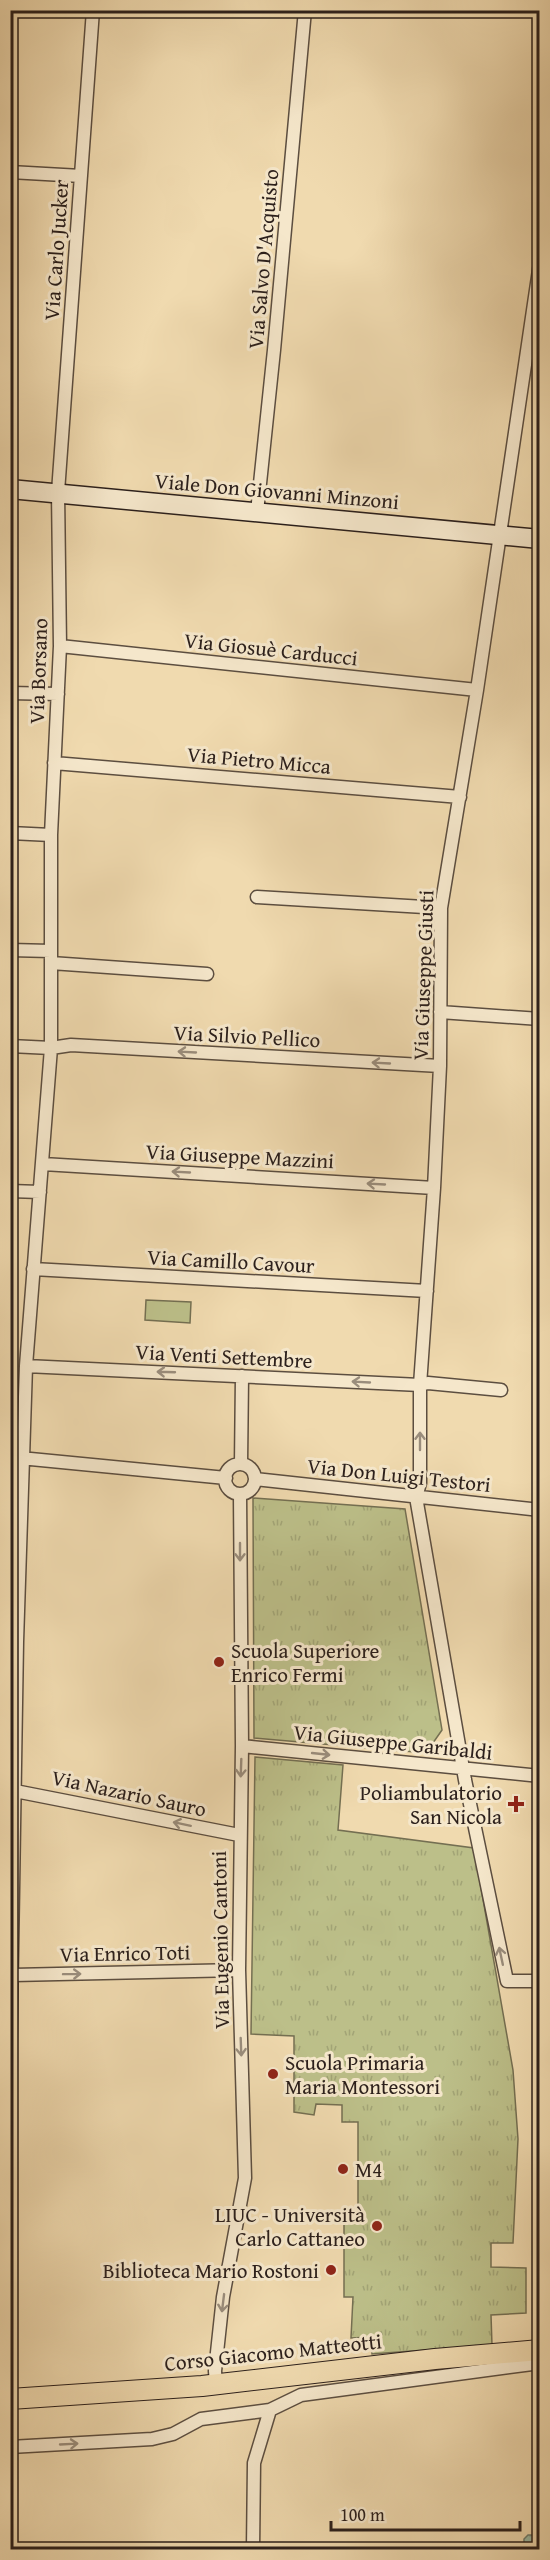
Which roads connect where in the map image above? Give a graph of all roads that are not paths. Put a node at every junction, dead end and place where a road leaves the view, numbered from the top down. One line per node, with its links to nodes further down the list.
1 (93, 10): 4 (street, Via Carlo Jucker)
2 (304, 10): 8 (street, Via Salvo D'Acquisto)
3 (10, 172): 4 (street)
4 (81, 176): 7 (street, Via Carlo Jucker)
5 (540, 264): 9 (street, Via Giuseppe Giusti)
6 (10, 489): 7 (street, Viale Don Giovanni Minzoni)
7 (58, 492): 8 (street, Viale Don Giovanni Minzoni); 11 (street, Via Borsano)
8 (257, 512): 9 (street, Viale Don Giovanni Minzoni)
9 (499, 535): 10 (street, Viale Don Giovanni Minzoni); 12 (street, Via Giuseppe Giusti)
10 (540, 539)
11 (60, 646): 12 (street, Via Giosuè Carducci); 14 (street, Via Borsano)
12 (477, 690): 16 (street, Via Giuseppe Giusti)
13 (10, 693): 14 (street)
14 (58, 694): 15 (street, Via Borsano)
15 (54, 763): 16 (street, Via Pietro Micca); 18 (street, Via Borsano)
16 (460, 797): 20 (street, Via Giuseppe Giusti)
17 (10, 833): 18 (street)
18 (51, 835): 22 (street, Via Borsano)
19 (257, 897): 20 (street)
20 (441, 908): 24 (street, Via Giuseppe Giusti)
21 (10, 950): 22 (street)
22 (51, 957): 23 (street); 27 (street, Via Borsano)
23 (207, 974)
24 (440, 1012): 25 (street); 28 (street, Via Giuseppe Giusti)
25 (540, 1019)
26 (10, 1046): 27 (street, Via Silvio Pellico)
27 (51, 1048): 28 (street, Via Silvio Pellico, one-way to 27); 29 (street, Via Borsano)
28 (440, 1066): 30 (street, Via Giuseppe Giusti)
29 (43, 1164): 30 (street, Via Giuseppe Mazzini, one-way to 29); 32 (street, Via Borsano)
30 (434, 1188): 34 (street, Via Giuseppe Giusti)
31 (10, 1191): 32 (street)
32 (40, 1192): 33 (street, Via Borsano)
33 (33, 1269): 34 (street, Via Camillo Cavour); 35 (street, Via Borsano)
34 (427, 1291): 37 (street, Via Giuseppe Giusti)
35 (26, 1366): 36 (street, Via Venti Settembre, one-way to 35); 40 (street, Via Borsano)
36 (242, 1376): 37 (street, Via Venti Settembre, one-way to 36); 41 (street)
37 (420, 1384): 38 (street); 45 (street, Via Giuseppe Giusti, one-way to 37)
38 (501, 1390)
39 (10, 1457): 40 (street)
40 (25, 1458): 42 (street); 50 (street, Via Borsano)
41 (241, 1464): 42 (street); 43 (street)
42 (225, 1478): 44 (street)
43 (255, 1479): 44 (street); 45 (street, Via Don Luigi Testori)
44 (240, 1494): 47 (street, Via Eugenio Cantoni, one-way to 47)
45 (416, 1497): 46 (street, Via Don Luigi Testori); 48 (street, Via Giuseppe Giusti)
46 (540, 1510)
47 (242, 1746): 48 (street, Via Giuseppe Garibaldi, one-way to 48); 51 (street, Via Eugenio Cantoni, one-way to 51)
48 (464, 1770): 49 (street, Via Giuseppe Garibaldi); 54 (street, Via Giuseppe Giusti, one-way to 48)
49 (540, 1776)
50 (13, 1790): 51 (street, Via Nazario Sauro, one-way to 50); 53 (street, Via Borsano)
51 (239, 1835): 52 (street, Via Eugenio Cantoni)
52 (239, 1970): 53 (street, Via Enrico Toti, one-way to 52); 60 (street, Via Eugenio Cantoni, one-way to 60)
53 (13, 1976): 55 (street, Via Borsano)
54 (540, 1981)
55 (10, 2073)
56 (540, 2350): 60 (main road, Corso Giacomo Matteotti)
57 (540, 2355): 59 (street)
58 (540, 2364): 59 (street)
59 (517, 2365): 62 (street)
60 (216, 2384): 61 (main road, Corso Giacomo Matteotti)
61 (10, 2399)
62 (270, 2410): 63 (street, one-way to 62); 64 (street)
63 (10, 2447)
64 (253, 2546)

